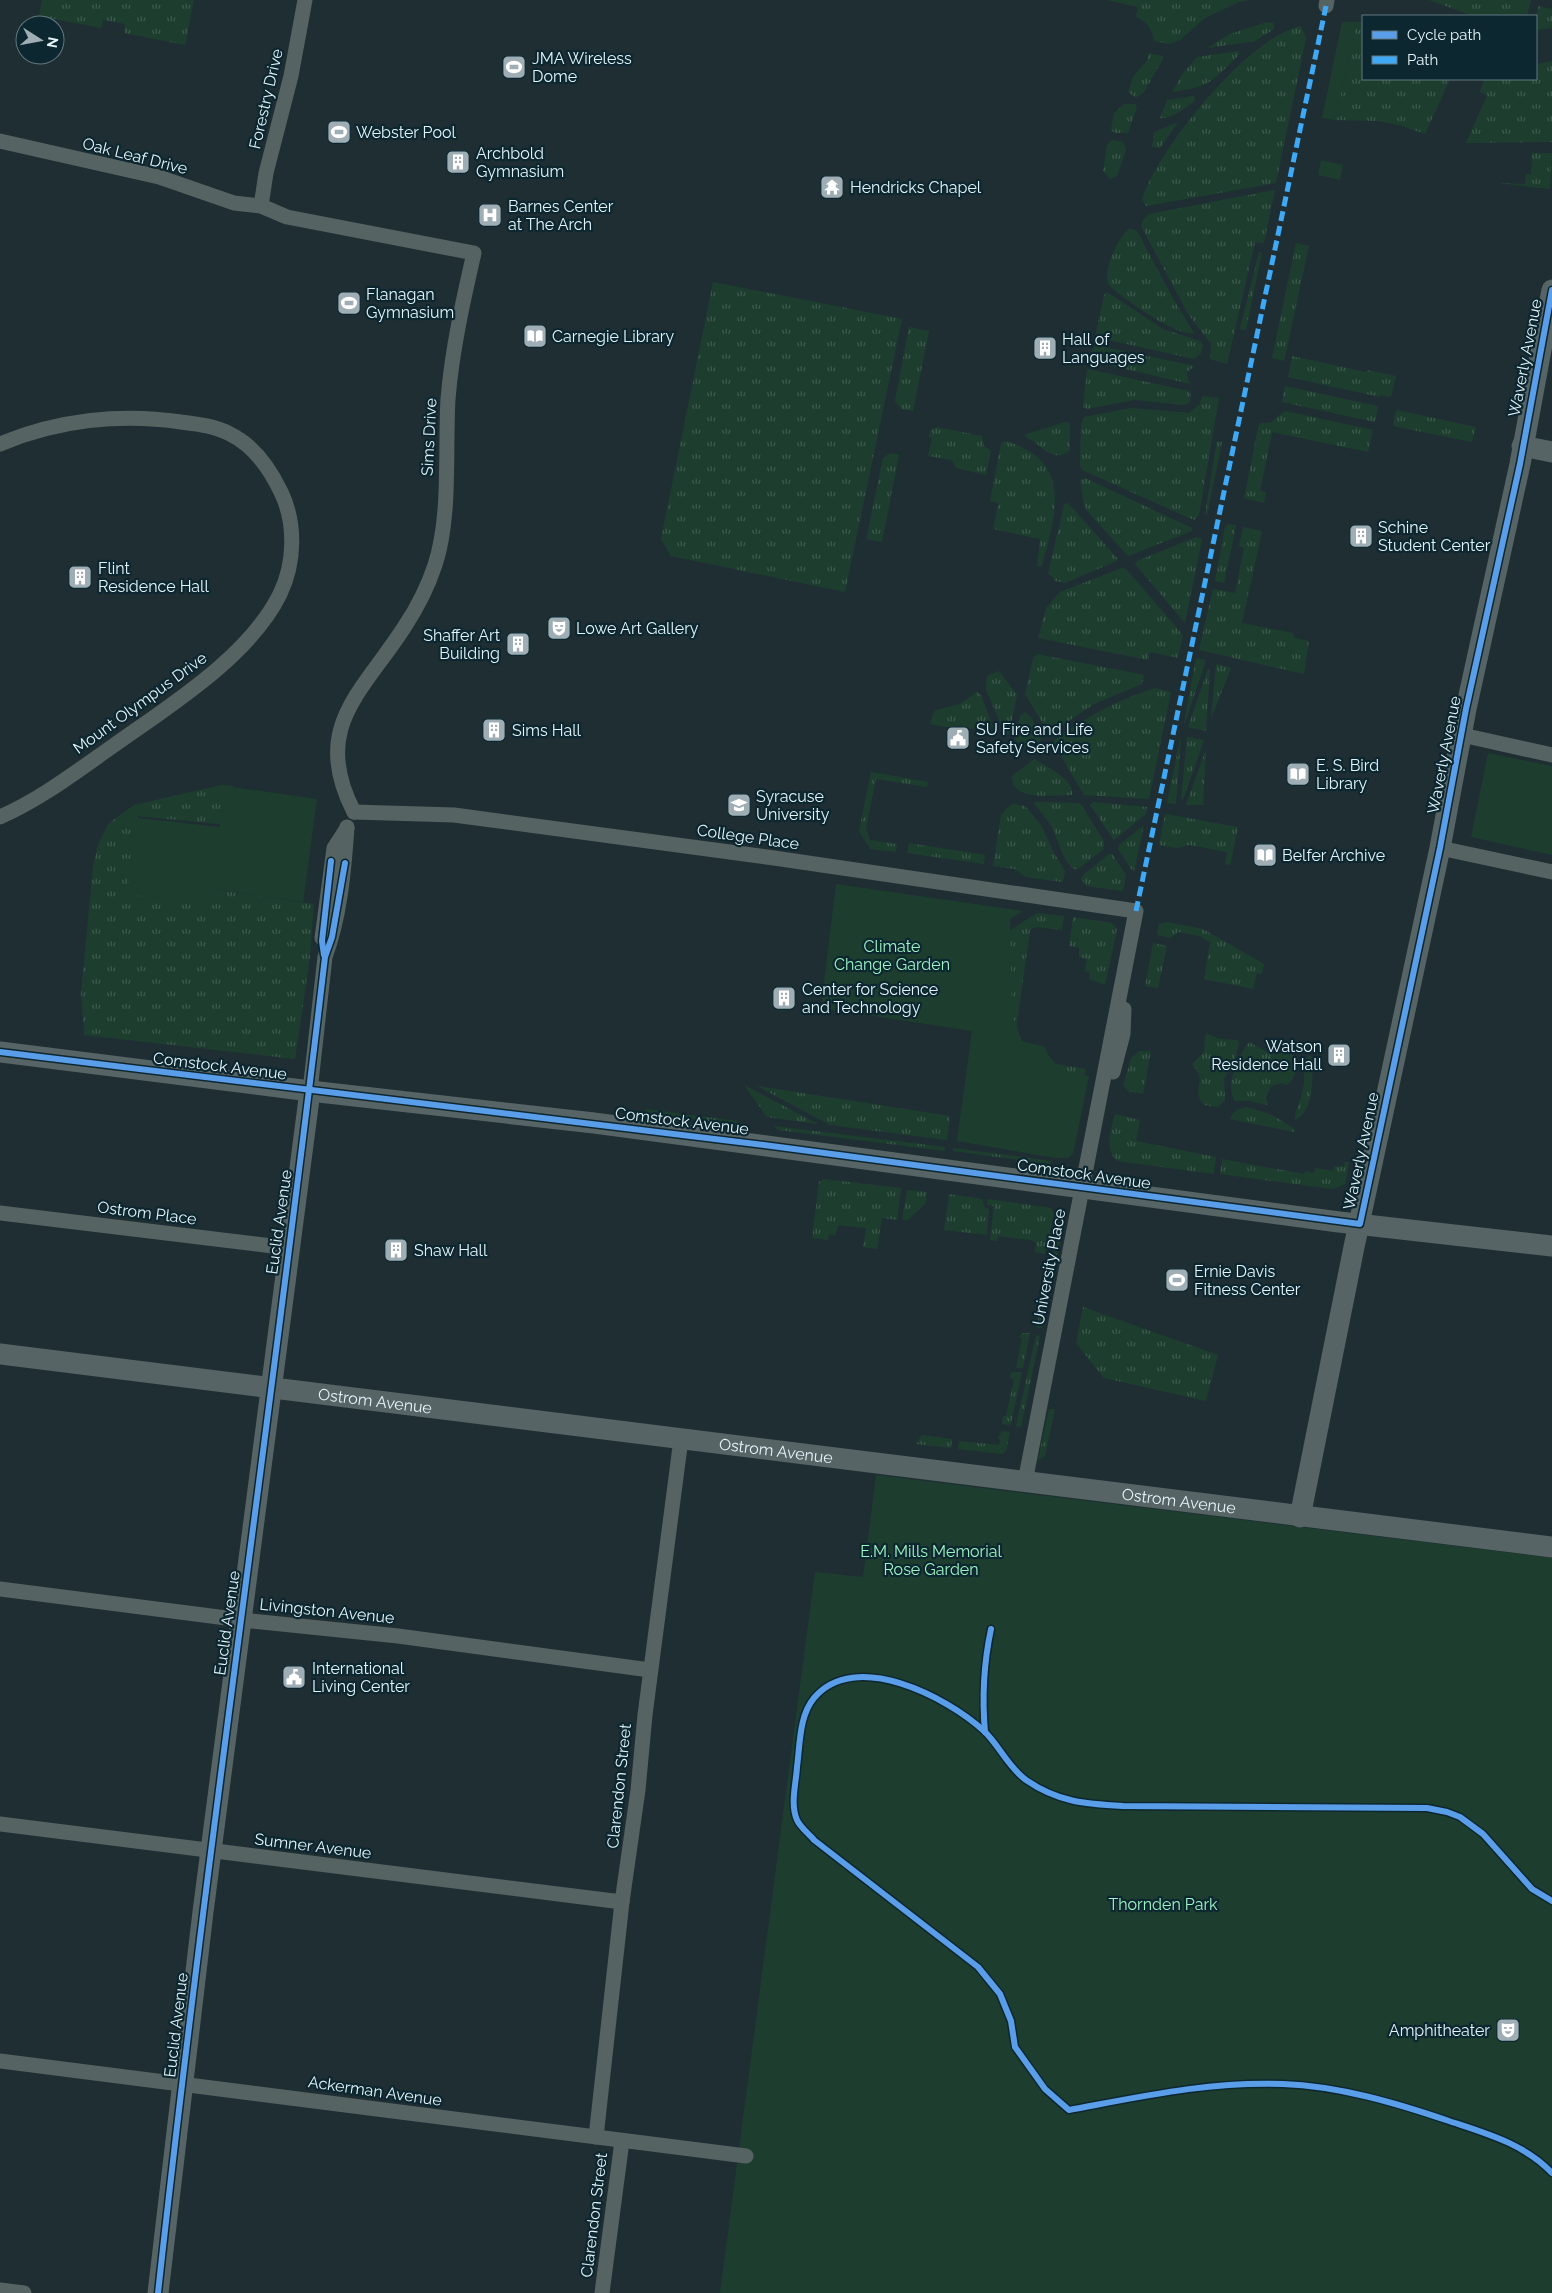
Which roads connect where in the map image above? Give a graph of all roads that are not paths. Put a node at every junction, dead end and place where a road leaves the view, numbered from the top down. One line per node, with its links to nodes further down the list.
1 (305, 0): 3 (street, Forestry Drive)
2 (0, 141): 3 (street, Oak Leaf Drive)
3 (261, 206): 10 (street, Sims Drive)
4 (1552, 290): 6 (street, Waverly Avenue)
5 (0, 444): 11 (street, Mount Olympus Drive)
6 (1522, 446): 7 (street); 8 (street, Waverly Avenue)
7 (1552, 452)
8 (1462, 735): 9 (street); 12 (street, Waverly Avenue)
9 (1552, 755)
10 (354, 812): 14 (street, College Place); 16 (street, Euclid Avenue)
11 (0, 817)
12 (1440, 848): 13 (street); 19 (street, Waverly Avenue)
13 (1552, 872)
14 (1136, 911): 17 (street, University Place)
15 (0, 1052): 16 (street, Comstock Avenue)
16 (310, 1091): 17 (street, Comstock Avenue); 21 (street, Euclid Avenue)
17 (1082, 1187): 19 (street, Comstock Avenue); 25 (street, University Place)
18 (0, 1212): 21 (street, Ostrom Place)
19 (1360, 1224): 20 (street, Comstock Avenue); 26 (street, Waverly Avenue)
20 (1552, 1246)
21 (289, 1248): 23 (street, Euclid Avenue)
22 (0, 1354): 23 (street, Ostrom Avenue)
23 (270, 1389): 24 (street, Ostrom Avenue); 29 (street, Euclid Avenue)
24 (681, 1439): 25 (street, Ostrom Avenue); 30 (street, Clarendon Street)
25 (1025, 1482): 26 (street, Ostrom Avenue)
26 (1300, 1517): 27 (street, Ostrom Avenue)
27 (1552, 1547)
28 (0, 1589): 29 (street, Livingston Avenue)
29 (242, 1620): 30 (street, Livingston Avenue); 32 (street, Euclid Avenue)
30 (650, 1670): 33 (street, Clarendon Street)
31 (0, 1824): 32 (street, Sumner Avenue)
32 (211, 1851): 33 (street, Sumner Avenue); 35 (street, Euclid Avenue)
33 (622, 1902): 36 (street, Clarendon Street)
34 (0, 2061): 35 (street, Ackerman Avenue)
35 (183, 2084): 36 (street, Ackerman Avenue); 41 (street, Euclid Avenue)
36 (596, 2137): 37 (street, Ackerman Avenue)
37 (622, 2141): 38 (street, Ackerman Avenue); 42 (street, Clarendon Street)
38 (746, 2156)
39 (0, 2290): 40 (street)
40 (24, 2293)
41 (158, 2293)
42 (602, 2293)

